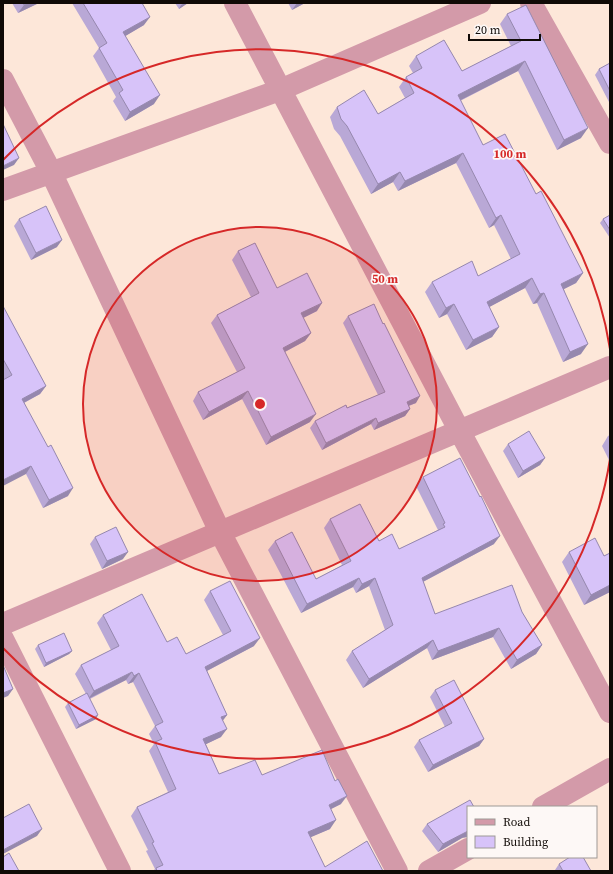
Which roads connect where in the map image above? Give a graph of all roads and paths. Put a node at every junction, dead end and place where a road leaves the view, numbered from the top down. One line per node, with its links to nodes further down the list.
1 (235, 3): 5 (street)
2 (480, 3): 5 (street)
3 (531, 3): 6 (street)
4 (3, 80): 7 (street)
5 (280, 90): 7 (street); 10 (street)
6 (610, 143)
7 (51, 172): 8 (street); 11 (street)
8 (3, 190)
9 (610, 367): 10 (street)
10 (459, 430): 11 (street); 14 (street)
11 (220, 532): 12 (street); 19 (street)
12 (3, 624)
13 (3, 639): 18 (street)
14 (610, 712)
15 (610, 769): 16 (street)
16 (545, 806)
17 (467, 850): 20 (street)
18 (120, 871)
19 (397, 871)
20 (429, 871)

